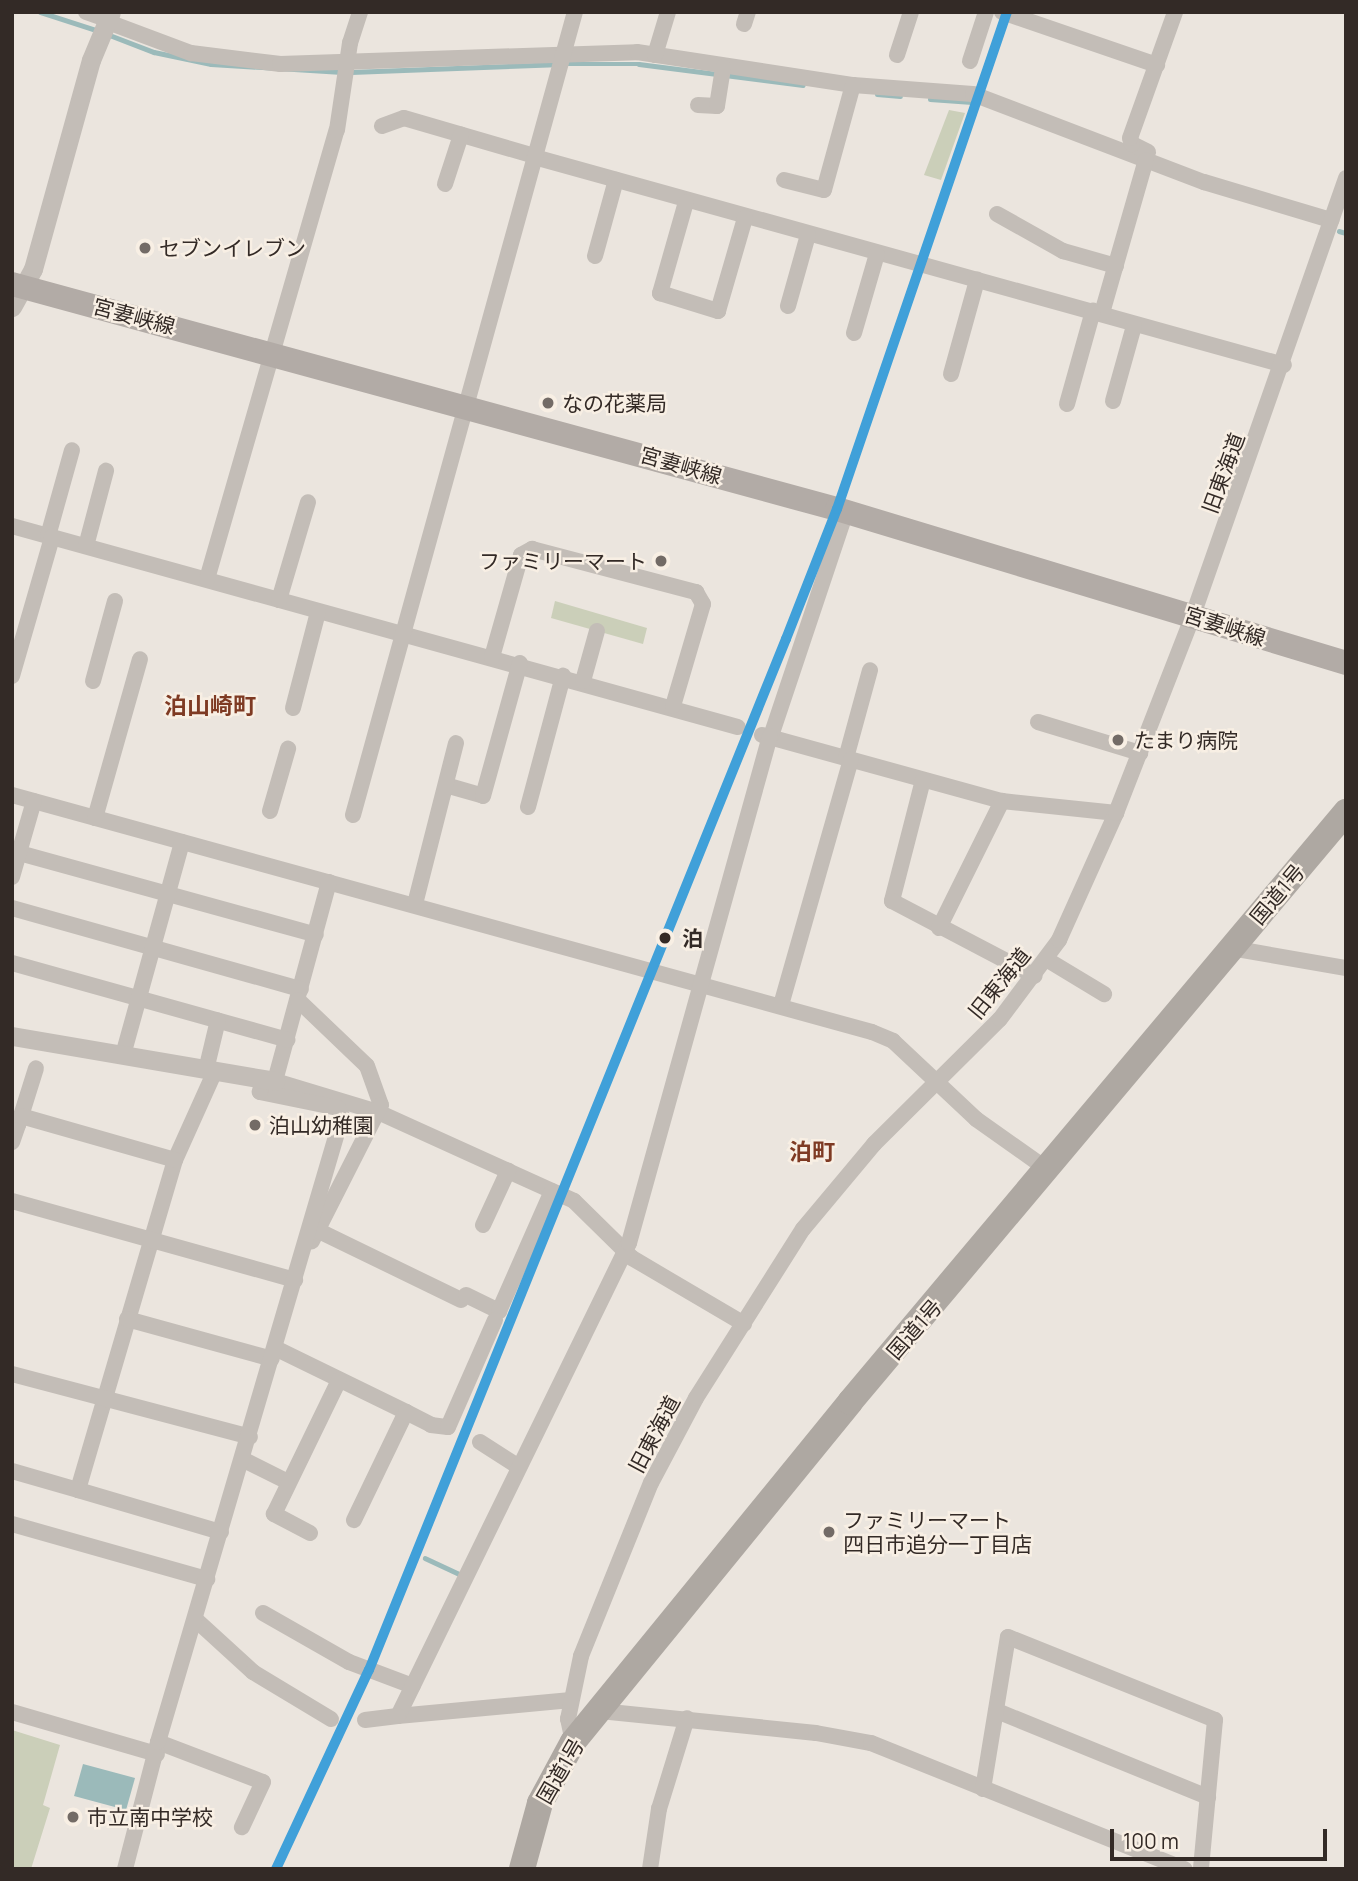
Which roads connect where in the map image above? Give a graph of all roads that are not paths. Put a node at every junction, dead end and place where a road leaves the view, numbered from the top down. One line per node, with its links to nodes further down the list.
1 (86, 12): 9 (street)
2 (360, 12): 15 (street)
3 (575, 12): 12 (street)
4 (668, 12): 10 (street)
5 (911, 12): 11 (street)
6 (986, 12): 13 (street)
7 (1002, 12): 14 (street)
8 (1175, 12): 14 (street)
9 (107, 24): 15 (street); 36 (street)
10 (655, 55): 12 (street); 16 (street)
11 (897, 55)
12 (563, 60): 15 (street); 21 (street)
13 (970, 61)
14 (1157, 65): 22 (street)
15 (346, 69): 41 (street)
16 (722, 73): 17 (street); 18 (street)
17 (851, 90): 22 (street); 25 (street)
18 (698, 105)
19 (382, 126): 20 (street)
20 (461, 135): 21 (street); 26 (street)
21 (538, 158): 24 (street); 46 (street)
22 (1151, 162): 30 (street); 34 (street)
23 (1346, 178): 30 (street, 旧東海道)
24 (616, 180): 27 (street); 33 (street)
25 (783, 180)
26 (445, 184)
27 (685, 202): 29 (street); 29 (street)
28 (997, 214): 34 (street)
29 (745, 218): 31 (street)
30 (1331, 220): 42 (street, 旧東海道)
31 (808, 235): 32 (street); 37 (street)
32 (877, 254): 35 (street); 40 (street)
33 (595, 256)
34 (1116, 266): 38 (street)
35 (977, 281): 38 (street); 43 (street)
36 (16, 293): 41 (main road, 宮妻峡線)
37 (788, 306)
38 (1098, 312): 39 (street); 45 (street)
39 (1134, 326): 42 (street); 44 (street)
40 (854, 333)
41 (272, 352): 46 (main road, 宮妻峡線); 54 (street)
42 (1284, 365): 58 (street, 旧東海道)
43 (951, 374)
44 (1113, 401)
45 (1068, 404)
46 (468, 405): 50 (main road, 宮妻峡線); 60 (street)
47 (72, 450): 52 (street)
48 (106, 471): 53 (street)
49 (308, 502): 55 (street)
50 (846, 512): 58 (main road, 宮妻峡線); 74 (street)
51 (12, 526): 52 (street)
52 (51, 540): 53 (street); 66 (street)
53 (86, 546): 54 (street)
54 (207, 579): 55 (street)
55 (279, 600): 57 (street)
56 (115, 601): 67 (street)
57 (318, 612): 60 (street); 71 (street)
58 (1193, 615): 63 (main road, 宮妻峡線); 77 (street, 旧東海道)
59 (597, 631): 69 (street)
60 (402, 639): 61 (street); 88 (street)
61 (492, 657): 64 (street); 70 (street)
62 (140, 659): 89 (street)
63 (1346, 663)
64 (518, 669): 68 (street); 80 (street)
65 (870, 670): 78 (street)
66 (12, 676)
67 (93, 681)
68 (562, 681): 69 (street); 84 (street)
69 (583, 681): 70 (street)
70 (673, 706): 73 (street)
71 (293, 708)
72 (1038, 722): 77 (street)
73 (738, 727)
74 (768, 736): 78 (street); 105 (street)
75 (456, 743): 80 (street)
76 (288, 749): 85 (street)
77 (1140, 753): 87 (street, 旧東海道)
78 (848, 759): 79 (street); 109 (street)
79 (923, 780): 83 (street); 97 (street)
80 (449, 786): 95 (street)
81 (12, 795): 82 (street)
82 (34, 801): 89 (street); 91 (street)
83 (1002, 801): 87 (street); 97 (street)
84 (528, 807)
85 (270, 811)
86 (1346, 812): 100 (highway, 国道1号)
87 (1116, 813): 101 (street, 旧東海道)
88 (353, 815)
89 (95, 818): 90 (street)
90 (182, 842): 93 (street); 94 (street)
91 (16, 852): 92 (street); 94 (street)
92 (12, 877)
93 (329, 882): 95 (street); 98 (street)
94 (166, 894): 98 (street); 99 (street)
95 (415, 904): 105 (street)
96 (12, 908): 99 (street)
97 (939, 928): 104 (street)
98 (316, 935): 106 (street)
99 (152, 946): 106 (street); 108 (street)
100 (1231, 948): 103 (street); 122 (highway, 国道1号)
101 (1046, 960): 104 (street, 旧東海道); 107 (street)
102 (12, 963): 108 (street)
103 (1346, 968)
104 (1035, 976): 117 (street, 旧東海道)
105 (701, 982): 109 (street); 130 (street)
106 (299, 994): 112 (street); 118 (street)
107 (1104, 994)
108 (138, 998): 110 (street); 113 (street)
109 (781, 1005): 117 (street)
110 (218, 1020): 112 (street); 115 (street)
111 (12, 1037): 113 (street)
112 (287, 1040): 116 (street)
113 (123, 1055): 115 (street)
114 (36, 1068): 119 (street)
115 (211, 1070): 116 (street); 121 (street)
116 (269, 1080): 118 (street); 129 (street)
117 (936, 1084): 122 (street); 134 (street, 旧東海道)
118 (378, 1112): 123 (street); 127 (street)
119 (17, 1121): 120 (street); 121 (street)
120 (12, 1142)
121 (174, 1160): 128 (street)
122 (1048, 1170): 156 (highway, 国道1号)
123 (508, 1171): 124 (street); 126 (street)
124 (552, 1191): 127 (street); 130 (street)
125 (12, 1200): 128 (street)
126 (483, 1226)
127 (319, 1231): 129 (street)
128 (150, 1239): 131 (street); 132 (street)
129 (303, 1251): 131 (street)
130 (626, 1251): 134 (street); 143 (street)
131 (295, 1280): 135 (street)
132 (127, 1319): 135 (street); 138 (street)
133 (495, 1320): 139 (street)
134 (744, 1324): 155 (street, 旧東海道)
135 (274, 1354): 137 (street); 140 (street)
136 (12, 1374): 138 (street)
137 (339, 1380): 139 (street); 145 (street)
138 (103, 1401): 140 (street); 146 (street)
139 (406, 1412): 147 (street)
140 (250, 1437): 142 (street)
141 (480, 1442): 143 (street)
142 (244, 1460): 145 (street); 149 (street)
143 (519, 1467): 154 (street)
144 (12, 1471): 146 (street)
145 (288, 1482): 150 (street)
146 (78, 1490): 149 (street)
147 (354, 1520)
148 (12, 1524): 151 (street)
149 (221, 1532): 151 (street)
150 (310, 1532)
151 (207, 1578): 153 (street)
152 (263, 1613): 154 (street)
153 (195, 1619): 161 (street); 164 (street)
154 (413, 1686): 159 (street)
155 (571, 1700): 159 (street); 163 (street, 旧東海道)
156 (600, 1711): 160 (street); 163 (highway, 国道1号)
157 (997, 1711): 165 (street); 166 (street); 166 (street)
158 (12, 1712): 164 (street)
159 (398, 1716): 162 (street)
160 (687, 1718): 165 (street); 170 (street)
161 (331, 1719)
162 (365, 1720)
163 (573, 1742): 169 (highway, 国道1号)
164 (157, 1748): 167 (street); 168 (street)
165 (983, 1789): 171 (street)
166 (1208, 1797): 172 (street)
167 (242, 1827)
168 (125, 1869)
169 (522, 1869)
170 (650, 1869)
171 (1185, 1869)
172 (1201, 1869)

